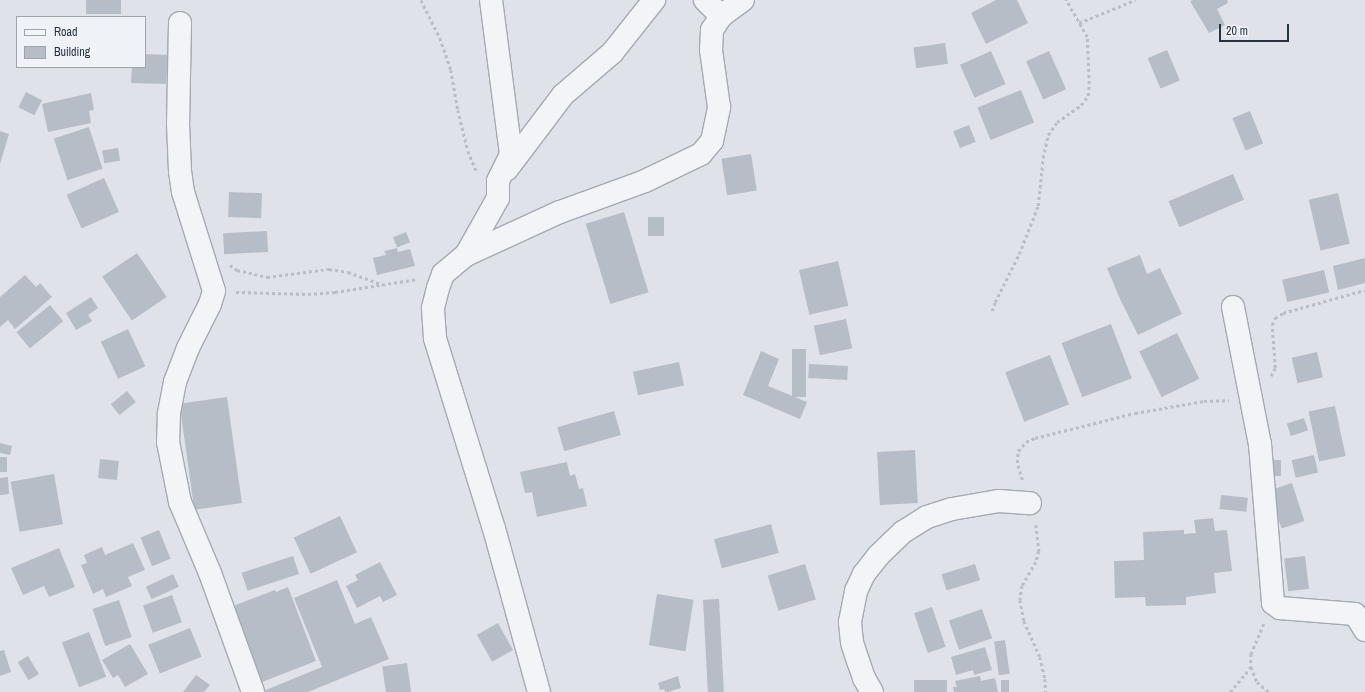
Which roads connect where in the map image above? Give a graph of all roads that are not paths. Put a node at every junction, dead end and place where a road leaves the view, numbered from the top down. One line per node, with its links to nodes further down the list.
1 (491, 0): 7 (street)
2 (654, 0): 7 (street)
3 (705, 0): 5 (street)
4 (743, 0): 5 (street)
5 (721, 16): 8 (street)
6 (180, 22): 12 (street)
7 (488, 179): 8 (street)
8 (466, 255): 13 (street)
9 (1233, 307): 11 (street)
10 (1030, 503): 14 (street)
11 (1362, 618)
12 (253, 692)
13 (539, 692)
14 (872, 692)

